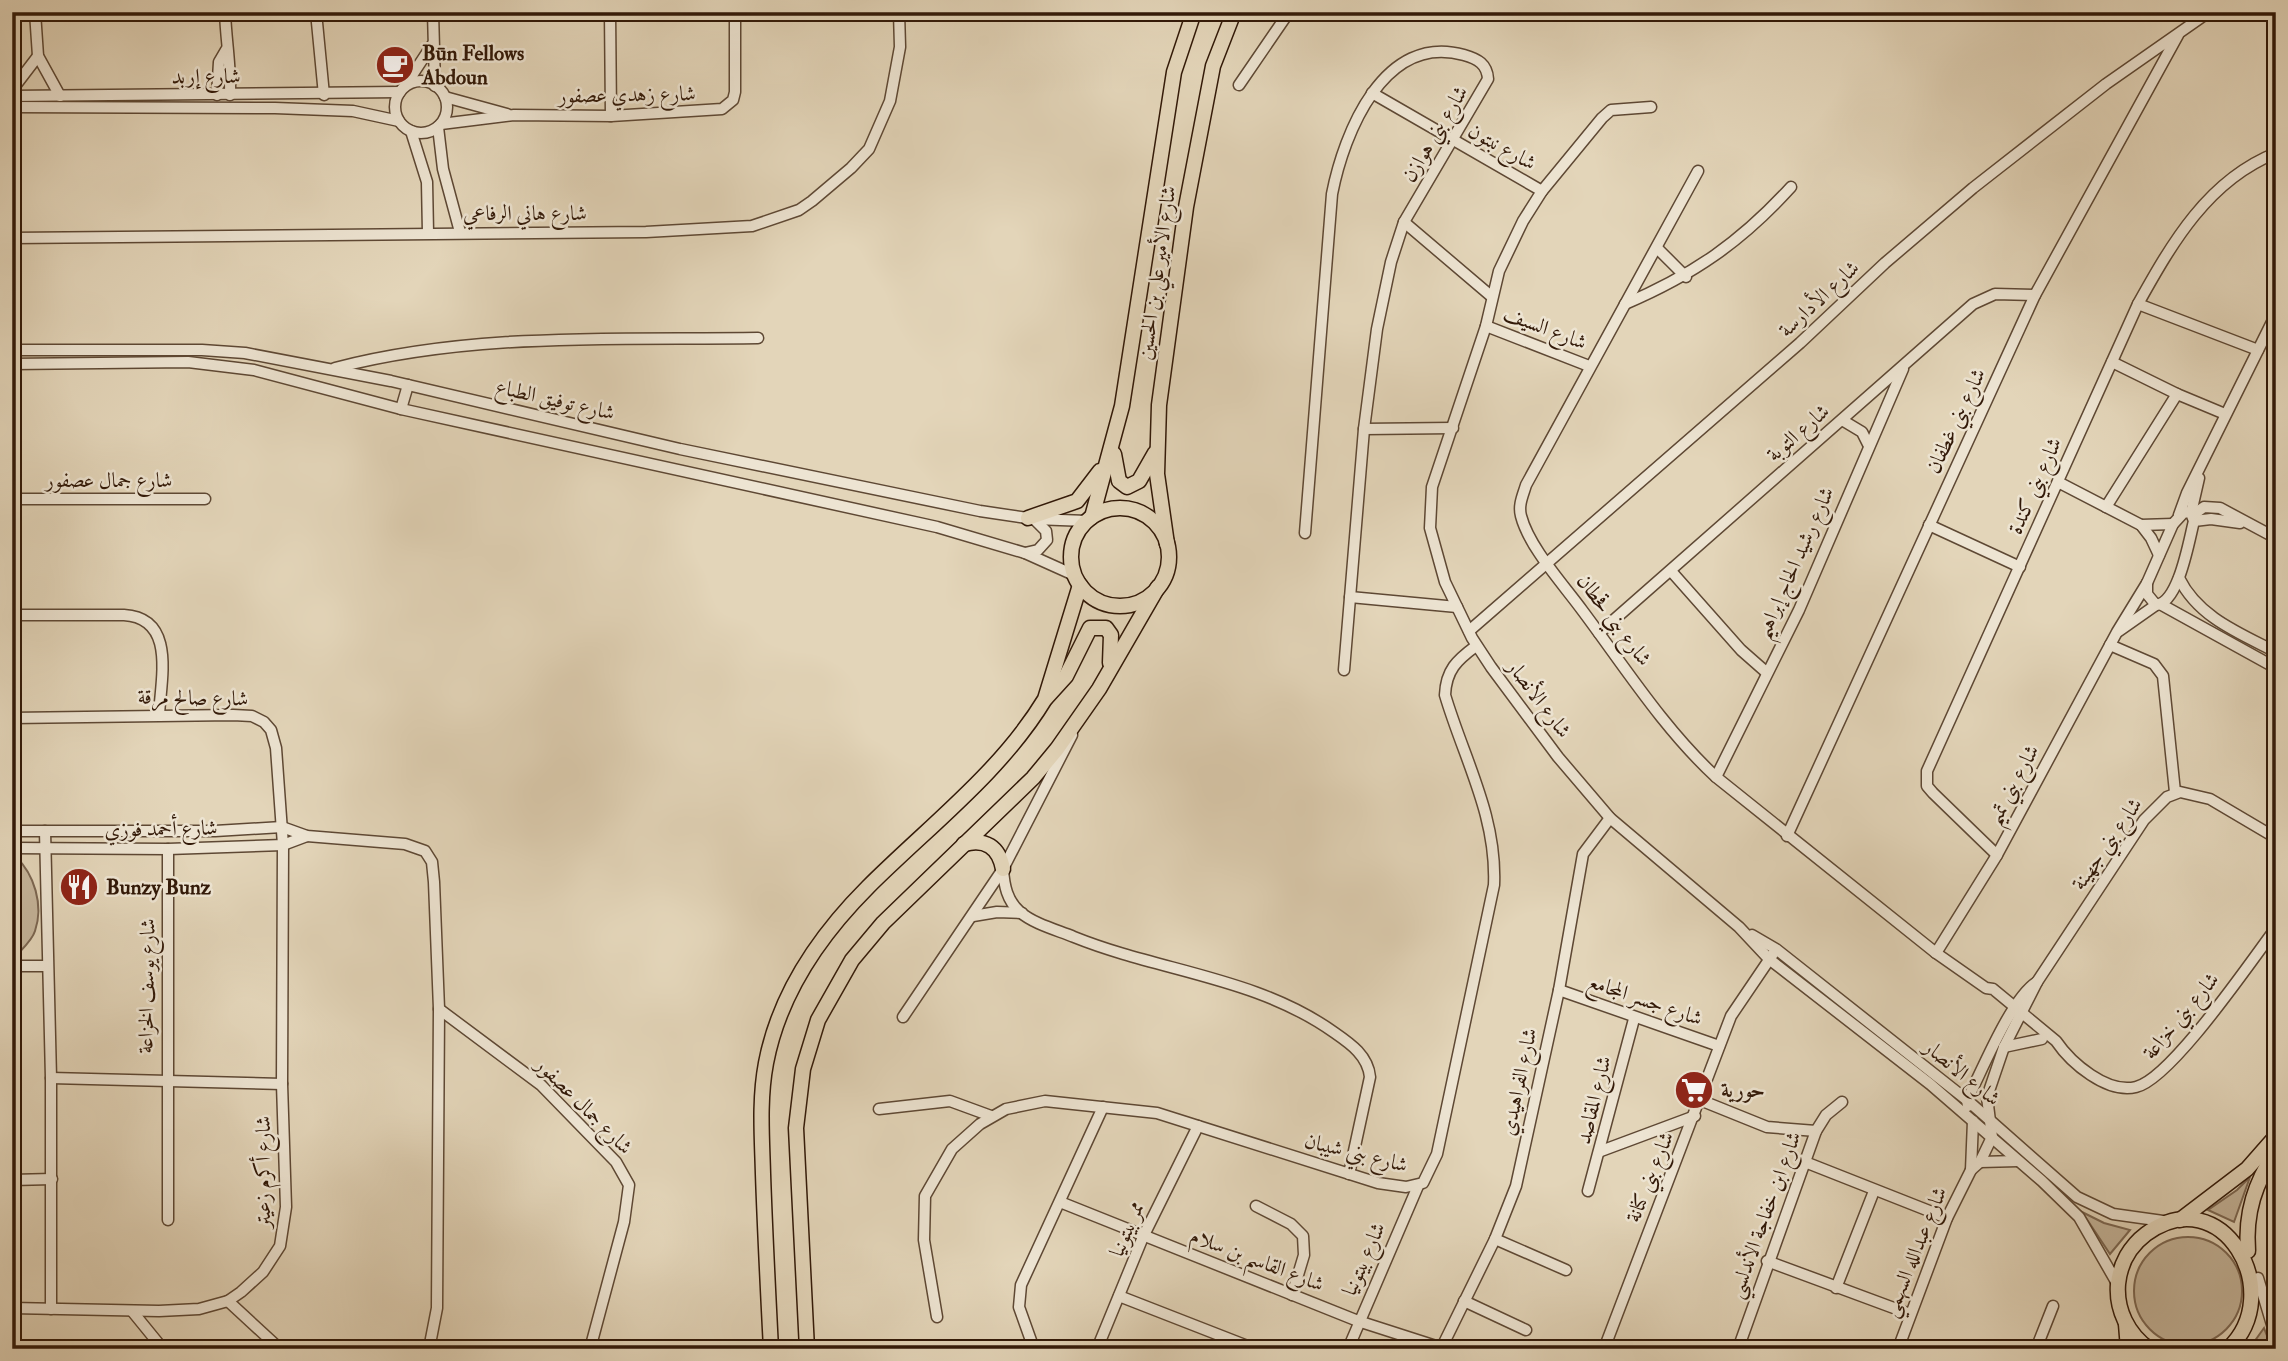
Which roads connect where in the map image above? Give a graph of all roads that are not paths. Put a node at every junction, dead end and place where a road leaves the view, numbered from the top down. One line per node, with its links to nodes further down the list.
1 (35, 12): 15 (street)
2 (225, 12): 14 (street)
3 (316, 12): 23 (street)
4 (433, 12): 13 (street)
5 (610, 12): 30 (street)
6 (736, 12): 30 (street, شارع زهدي عصفور)
7 (899, 12): 40 (street, شارع هاني الرفاعي)
8 (1194, 12): 67 (main road, شارع الأمير علي بن الحسين)
9 (1234, 12): 68 (main road, شارع الأمير علي بن الحسين)
10 (1289, 12): 16 (street)
11 (2209, 12): 12 (street, شارع الأدارسة)
12 (2180, 32): 45 (street, شارع بني غطفان); 85 (street, شارع الأدارسة)
13 (432, 45): 17 (street); 19 (street)
14 (226, 50): 21 (street); 22 (street)
15 (38, 56): 18 (street); 25 (street)
16 (1239, 85)
17 (435, 86): 19 (street); 26 (street)
18 (12, 90)
19 (402, 90): 23 (street, شارع إربد); 31 (street)
20 (1372, 93): 34 (street, شارع نبتون); 34 (street, شارع بني هوازن); 80 (street, شارع بني هوازن)
21 (217, 95): 22 (street, شارع إربد); 25 (street, شارع إربد)
22 (230, 95): 23 (street, شارع إربد)
23 (324, 95)
24 (12, 96): 25 (street, شارع إربد)
25 (60, 96)
26 (445, 97): 29 (street, شارع زهدي عصفور); 32 (street)
27 (12, 107): 31 (street, شارع إربد)
28 (1651, 107): 38 (street)
29 (514, 115): 30 (street, شارع زهدي عصفور); 32 (street, شارع زهدي عصفور)
30 (611, 116)
31 (399, 121): 33 (street)
32 (439, 126): 33 (street); 40 (street)
33 (411, 131): 41 (street)
34 (1454, 141): 38 (street, شارع نبتون); 39 (street, شارع بني هوازن)
35 (2276, 153): 48 (street, شارع بني كندة)
36 (1698, 171): 43 (street, شارع بني قحطان)
37 (1791, 187): 44 (street)
38 (1542, 191): 46 (street)
39 (1404, 222): 46 (street); 65 (street, شارع بني هوازن)
40 (460, 232): 41 (street, شارع هاني الرفاعي)
41 (428, 233): 42 (street, شارع هاني الرفاعي)
42 (12, 238)
43 (1657, 248): 44 (street); 47 (street, شارع بني قحطان)
44 (1686, 277): 47 (street)
45 (2035, 295): 55 (street, شارع التوبة); 78 (street, شارع بني غطفان)
46 (1491, 296): 50 (street)
47 (1625, 304): 57 (street, شارع بني قحطان)
48 (2138, 304): 52 (street); 54 (street, شارع بني كندة)
49 (2276, 314): 52 (street)
50 (1486, 326): 57 (street, شارع السيف); 64 (street)
51 (758, 338): 58 (street)
52 (2258, 350): 62 (street)
53 (12, 351): 58 (street, شارع توفيق الطباع)
54 (2112, 362): 60 (street); 70 (street, شارع بني كندة)
55 (1905, 363): 63 (street, شارع التوبة); 66 (street, شارع رشيد الحاج إبراهيم)
56 (12, 364): 61 (street, شارع توفيق الطباع)
57 (1589, 366): 85 (street, شارع بني قحطان)
58 (333, 369): 59 (street, شارع توفيق الطباع)
59 (408, 385): 61 (street); 75 (street, شارع توفيق الطباع)
60 (2177, 394): 62 (street); 73 (street)
61 (401, 409): 83 (street, شارع توفيق الطباع)
62 (2225, 414): 69 (street)
63 (1842, 420): 66 (street); 87 (street, شارع التوبة)
64 (1453, 428): 65 (street); 94 (street)
65 (1364, 429): 92 (street, شارع بني هوازن)
66 (1868, 444): 105 (street, شارع رشيد الحاج إبراهيم)
67 (1114, 445): 68 (main road); 75 (main road); 76 (main road, شارع الأمير علي بن الحسين)
68 (1156, 450): 82 (main road, شارع الأمير علي بن الحسين)
69 (2200, 472): 74 (street); 77 (street)
70 (2058, 482): 73 (street); 86 (street, شارع بني كندة)
71 (12, 499): 72 (street, شارع جمال عصفور)
72 (205, 499)
73 (2106, 507): 79 (street)
74 (2193, 516): 77 (street); 81 (street); 88 (street)
75 (1031, 518): 76 (street, شارع توفيق الطباع); 83 (street)
76 (1090, 519): 82 (main road); 89 (main road)
77 (2176, 519): 79 (street); 84 (street, شارع بني تميم)
78 (1928, 525): 86 (street); 117 (street, شارع بني غطفان)
79 (2141, 525): 84 (street)
80 (1305, 533)
81 (2276, 538)
82 (1167, 544): 91 (main road)
83 (1025, 553): 89 (street, شارع توفيق الطباع)
84 (2159, 555): 90 (street, شارع بني تميم)
85 (1546, 563): 96 (street, شارع الأدارسة); 98 (street, شارع بني قحطان)
86 (2020, 567): 124 (street, شارع بني كندة)
87 (1671, 571): 98 (street, شارع التوبة); 105 (street)
88 (2179, 578): 93 (street); 101 (street)
89 (1077, 580): 91 (main road); 106 (main road)
90 (2147, 583): 93 (street); 97 (street, شارع بني تميم)
91 (1158, 587): 102 (main road)
92 (1350, 597): 94 (street); 104 (street, شارع بني هوازن)
93 (2159, 605): 97 (street, شارع بني تميم); 103 (street)
94 (1457, 607): 96 (street)
95 (12, 615): 107 (street)
96 (1469, 631): 100 (street, شارع الأنصار)
97 (2117, 632): 99 (street, شارع بني تميم)
98 (1599, 633): 110 (street, شارع بني قحطان)
99 (2110, 645): 111 (street); 124 (street, شارع بني تميم)
100 (1476, 646): 112 (street, شارع الأنصار); 170 (street, شارع بني شيبان)
101 (2276, 652)
102 (1109, 668): 106 (main road); 109 (main road)
103 (2276, 668)
104 (1344, 670)
105 (1766, 672): 110 (street, شارع رشيد الحاج إبراهيم)
106 (1045, 699): 205 (main road)
107 (159, 715): 108 (street, شارع صالح مرقة); 113 (street, شارع صالح مرقة)
108 (12, 718)
109 (1079, 719): 119 (main road); 125 (street)
110 (1716, 777): 117 (street, شارع بني قحطان)
111 (2175, 792): 118 (street, شارع بني جهينة); 135 (street, شارع بني جهينة)
112 (1610, 818): 130 (street, شارع الأنصار); 133 (street, شارع الفراهيدي)
113 (282, 827): 115 (street, شارع أحمد فوزي); 116 (street, شارع أحمد فوزي); 120 (street, شارع أكرم زعيتر)
114 (12, 831): 115 (street, شارع أحمد فوزي)
115 (45, 831): 122 (street)
116 (307, 836): 120 (street, شارع أحمد فوزي); 134 (street, شارع أحمد فوزي)
117 (1787, 836): 129 (street, شارع بني قحطان)
118 (2276, 838)
119 (964, 844): 125 (main road); 206 (main road)
120 (283, 845): 123 (street, شارع أحمد فوزي); 146 (street, شارع أكرم زعيتر)
121 (12, 848): 122 (street, شارع أحمد فوزي)
122 (45, 848): 123 (street, شارع أحمد فوزي); 131 (street)
123 (168, 849): 145 (street, شارع يوسف الخزاعة)
124 (1997, 855): 129 (street, شارع بني تميم)
125 (1003, 869): 126 (street); 127 (street)
126 (1022, 914): 127 (street); 167 (street)
127 (973, 916): 136 (street)
128 (2276, 928): 141 (street, شارع بني خزاعة)
129 (1936, 953): 135 (street, شارع بني قحطان)
130 (1773, 954): 139 (street, شارع بني كنانة); 142 (street, شارع الأنصار)
131 (47, 966): 132 (street); 144 (street)
132 (12, 967)
133 (1559, 990): 137 (street, شارع جسر المجامع); 179 (street, شارع الفراهيدي)
134 (439, 1009): 203 (street); 204 (street, شارع جمال عصفور)
135 (2017, 1014): 138 (street, شارع بني خزاعة); 140 (street, شارع بني جهينة); 141 (street, شارع بني خزاعة); 143 (street, شارع بني جهينة)
136 (903, 1017)
137 (1634, 1019): 139 (street, شارع جسر المجامع); 162 (street, شارع المقاصد)
138 (2042, 1039): 140 (street); 141 (street, شارع بني خزاعة)
139 (1719, 1046): 148 (street, شارع بني كنانة)
140 (2004, 1048): 155 (street, شارع بني جهينة)
141 (2063, 1050)
142 (1897, 1052): 147 (street, شارع الأنصار); 156 (street, شارع الأنصار)
143 (1980, 1075): 147 (street); 149 (street, شارع بني جهينة)
144 (51, 1078): 145 (street); 169 (street)
145 (166, 1081): 146 (street); 176 (street, شارع يوسف الخزاعة)
146 (282, 1084): 188 (street, شارع أكرم زعيتر)
147 (1948, 1086): 149 (street, شارع الأنصار)
148 (1700, 1100): 154 (street, شارع بني كنانة); 158 (street)
149 (1967, 1100): 155 (street, شارع الأنصار); 156 (street, شارع عبدالله السهمي)
150 (1842, 1102): 158 (street, شارع ابن خفاجة الأندلسي)
151 (1103, 1107): 153 (street, شارع بني شيبان); 157 (street, شارع بني شيبان); 173 (street)
152 (879, 1109): 153 (street)
153 (992, 1116): 195 (street, شارع بني شيبان)
154 (1695, 1116): 162 (street); 211 (street, شارع بني كنانة)
155 (1991, 1121): 160 (street, شارع عبدالله السهمي); 177 (street, شارع الأنصار)
156 (1975, 1125): 160 (street, شارع الأنصار); 166 (street, شارع عبدالله السهمي)
157 (1198, 1126): 167 (street, شارع بني شيبان); 178 (street, ممر بيتونيا)
158 (1816, 1131): 164 (street, شارع ابن خفاجة الأندلسي)
159 (2276, 1136): 177 (main road)
160 (1992, 1137): 163 (street, شارع الأنصار); 165 (street, شارع عبدالله السهمي)
161 (2276, 1150): 180 (main road)
162 (1601, 1152): 171 (street, شارع المقاصد)
163 (2018, 1161): 165 (street); 184 (street, شارع الأنصار)
164 (1805, 1162): 172 (street); 181 (street, شارع ابن خفاجة الأندلسي)
165 (1980, 1162): 166 (street, شارع عبدالله السهمي)
166 (1970, 1170): 175 (street, شارع عبدالله السهمي)
167 (1349, 1174): 170 (street, شارع بني شيبان)
168 (12, 1180): 169 (street)
169 (52, 1180): 192 (street)
170 (1418, 1186): 196 (street, شارع بيتونيا)
171 (1588, 1191)
172 (1874, 1191): 175 (street); 185 (street)
173 (1060, 1202): 178 (street, شارع القاسم بن سلام); 207 (street)
174 (1256, 1206): 186 (street)
175 (1947, 1218): 194 (street, شارع عبدالله السهمي)
176 (169, 1220)
177 (2174, 1221): 180 (main road); 184 (main road)
178 (1143, 1237): 186 (street, شارع القاسم بن سلام); 187 (street, ممر بيتونيا)
179 (1495, 1239): 182 (street); 189 (street, شارع الفراهيدي)
180 (2249, 1252): 183 (main road)
181 (1767, 1261): 185 (street); 212 (street, شارع ابن خفاجة الأندلسي)
182 (1566, 1270)
183 (2258, 1278): 199 (street); 217 (main road)
184 (2118, 1285): 197 (main road)
185 (1836, 1288): 194 (street)
186 (1292, 1294): 196 (street, شارع القاسم بن سلام)
187 (1119, 1296): 208 (street, ممر بيتونيا); 209 (street)
188 (228, 1301): 193 (street, شارع أكرم زعيتر); 202 (street)
189 (1464, 1301): 198 (street); 200 (street, شارع الفراهيدي)
190 (2053, 1306): 214 (street)
191 (12, 1307): 192 (street, شارع أكرم زعيتر)
192 (51, 1309): 193 (street, شارع أكرم زعيتر)
193 (132, 1311): 201 (street)
194 (1910, 1314): 213 (street, شارع عبدالله السهمي)
195 (937, 1317)
196 (1358, 1321): 200 (street, شارع القاسم بن سلام); 210 (street, شارع بيتونيا)
197 (2126, 1323): 215 (main road); 216 (main road)
198 (1525, 1330)
199 (2276, 1338)
200 (1442, 1348)
201 (163, 1349)
202 (280, 1349)
203 (429, 1349)
204 (590, 1349)
205 (771, 1349)
206 (807, 1349)
207 (1034, 1349)
208 (1097, 1349)
209 (1255, 1349)
210 (1348, 1349)
211 (1604, 1349)
212 (1738, 1349)
213 (1898, 1349)
214 (2036, 1349)
215 (2127, 1349)
216 (2149, 1349)
217 (2228, 1349)

